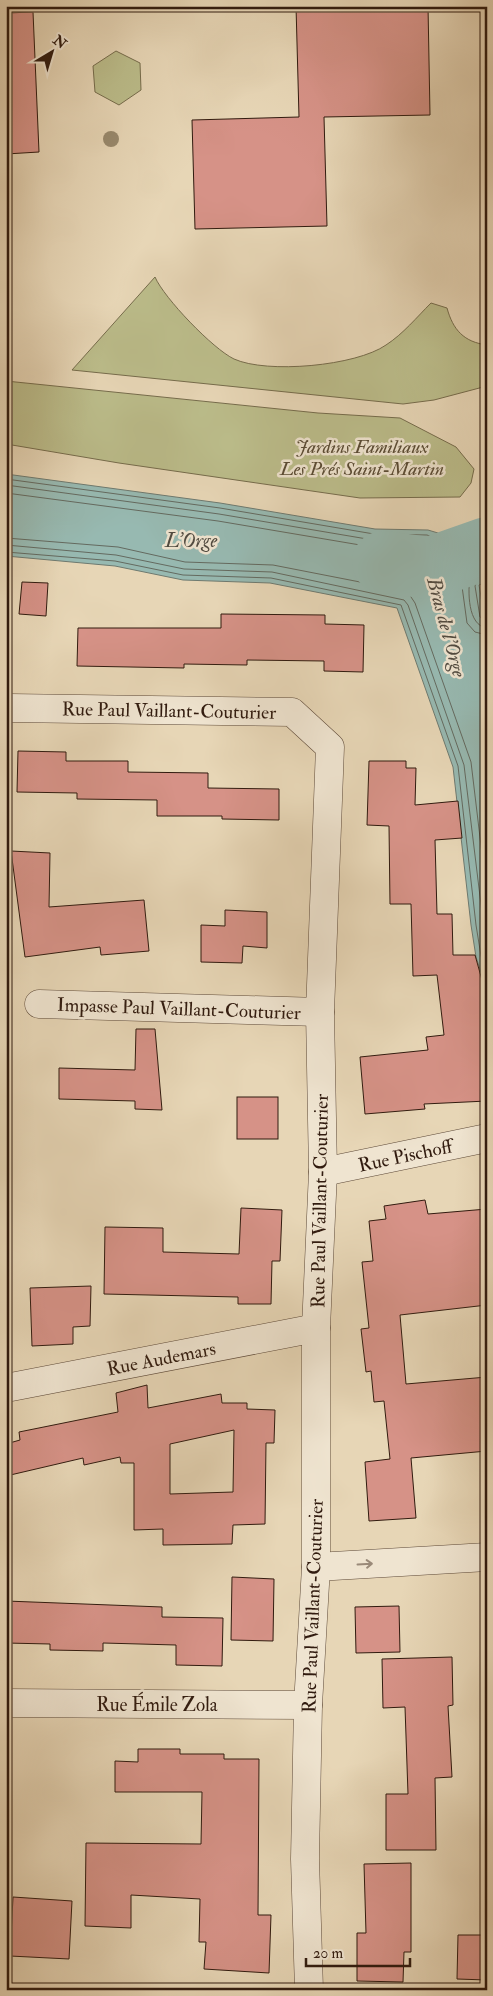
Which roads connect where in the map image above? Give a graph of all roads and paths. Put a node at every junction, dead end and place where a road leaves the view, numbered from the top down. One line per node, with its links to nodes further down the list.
1 (10, 708): 3 (street, Rue Paul Vaillant-Couturier)
2 (39, 1004): 3 (street, Impasse Paul Vaillant-Couturier)
3 (320, 1012): 5 (street, Rue Paul Vaillant-Couturier)
4 (487, 1138): 5 (street, Rue Pischoff)
5 (323, 1172): 6 (street, Rue Paul Vaillant-Couturier)
6 (316, 1328): 7 (street, Rue Audemars); 9 (street, Rue Paul Vaillant-Couturier)
7 (6, 1388)
8 (487, 1557): 9 (street, one-way to 8)
9 (316, 1567): 11 (street, Rue Paul Vaillant-Couturier)
10 (6, 1703): 11 (street, Rue Émile Zola)
11 (308, 1705): 12 (street, Rue Paul Vaillant-Couturier)
12 (310, 1990)

